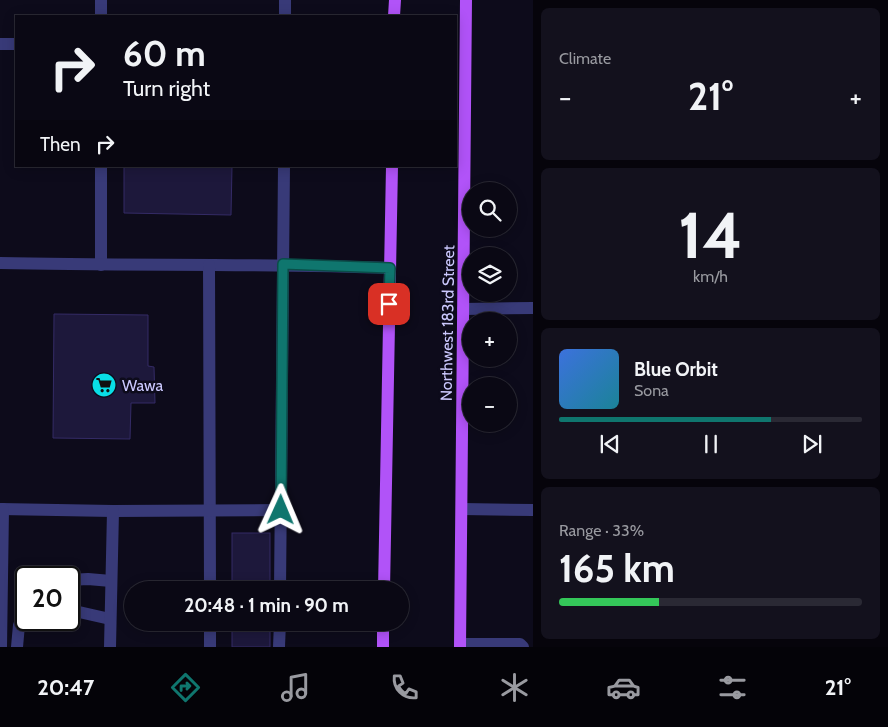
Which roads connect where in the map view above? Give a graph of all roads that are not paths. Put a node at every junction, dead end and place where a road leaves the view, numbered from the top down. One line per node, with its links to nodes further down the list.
1 (101, 0): 5 (lane)
2 (285, 0): 6 (lane)
3 (395, 0): 7 (main road)
4 (466, 0): 19 (main road, Northwest 183rd Street)
5 (101, 15)
6 (285, 15)
7 (394, 15)
8 (0, 44): 9 (lane)
9 (15, 44)
10 (101, 167): 15 (lane)
11 (284, 167): 14 (lane)
12 (392, 167): 17 (main road)
13 (0, 263): 15 (lane)
14 (283, 264): 16 (lane); 17 (lane); 23 (lane)
15 (101, 265): 16 (lane)
16 (209, 265): 22 (lane)
17 (390, 268): 30 (main road)
18 (533, 308): 19 (lane)
19 (463, 309): 21 (main road, Northwest 183rd Street)
20 (1, 509): 25 (lane); 38 (lane)
21 (462, 509): 24 (lane); 37 (main road, Northwest 183rd Street)
22 (210, 510): 23 (lane); 25 (lane); 28 (lane)
23 (281, 510): 29 (lane)
24 (533, 510)
25 (113, 512): 27 (lane)
26 (80, 579): 27 (lane)
27 (111, 581): 32 (lane)
28 (210, 581)
29 (280, 581)
30 (384, 581)
31 (80, 612): 32 (lane)
32 (110, 619): 40 (lane)
33 (22, 631): 39 (lane)
34 (210, 631): 41 (lane)
35 (280, 631): 42 (lane)
36 (383, 631): 43 (main road)
37 (460, 645): 44 (lane)
38 (1, 647)
39 (18, 647)
40 (110, 647)
41 (210, 647)
42 (279, 647)
43 (383, 647)
44 (523, 647)

